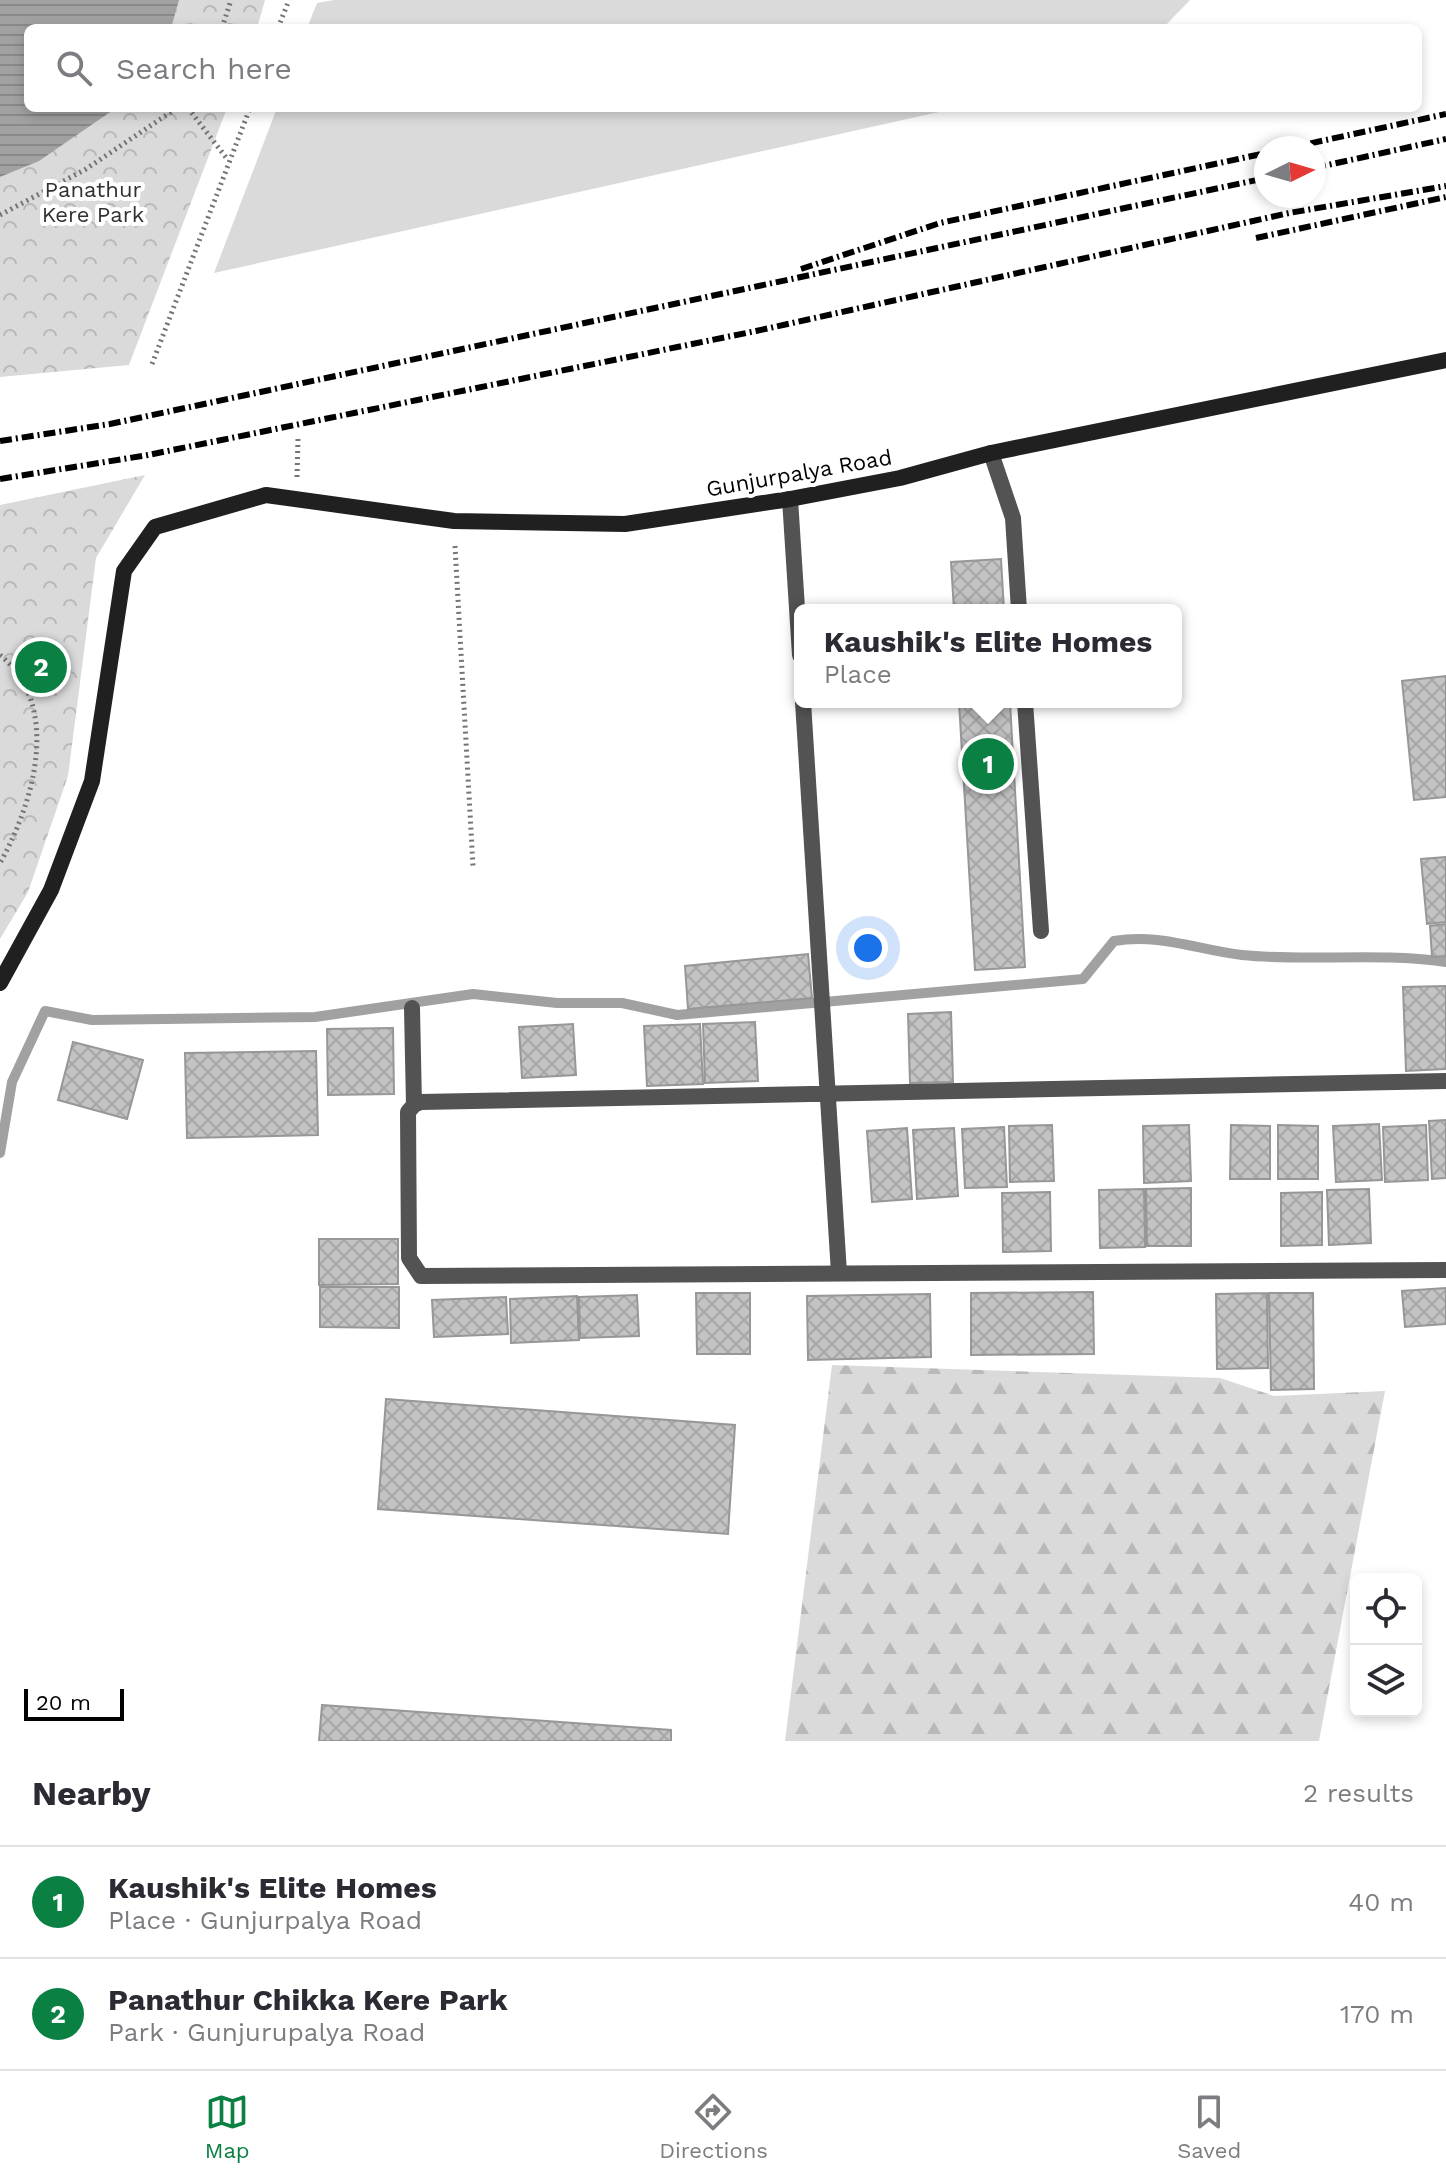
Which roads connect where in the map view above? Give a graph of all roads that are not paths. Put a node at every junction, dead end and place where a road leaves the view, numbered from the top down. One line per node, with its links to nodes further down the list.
1 (1446, 360): 2 (street, Gunjurpalya Road)
2 (991, 453): 3 (street, Gunjurpalya Road); 5 (street)
3 (790, 499): 4 (street); 9 (street, Gunjurpalya Road)
4 (797, 604)
5 (1019, 604)
6 (803, 708): 12 (street)
7 (1025, 708): 8 (street)
8 (1041, 931)
9 (0, 983)
10 (412, 1008): 13 (street)
11 (1446, 1081): 12 (street)
12 (828, 1095): 13 (street); 15 (street)
13 (414, 1105): 15 (street)
14 (1446, 1270): 15 (street)
15 (839, 1273)

